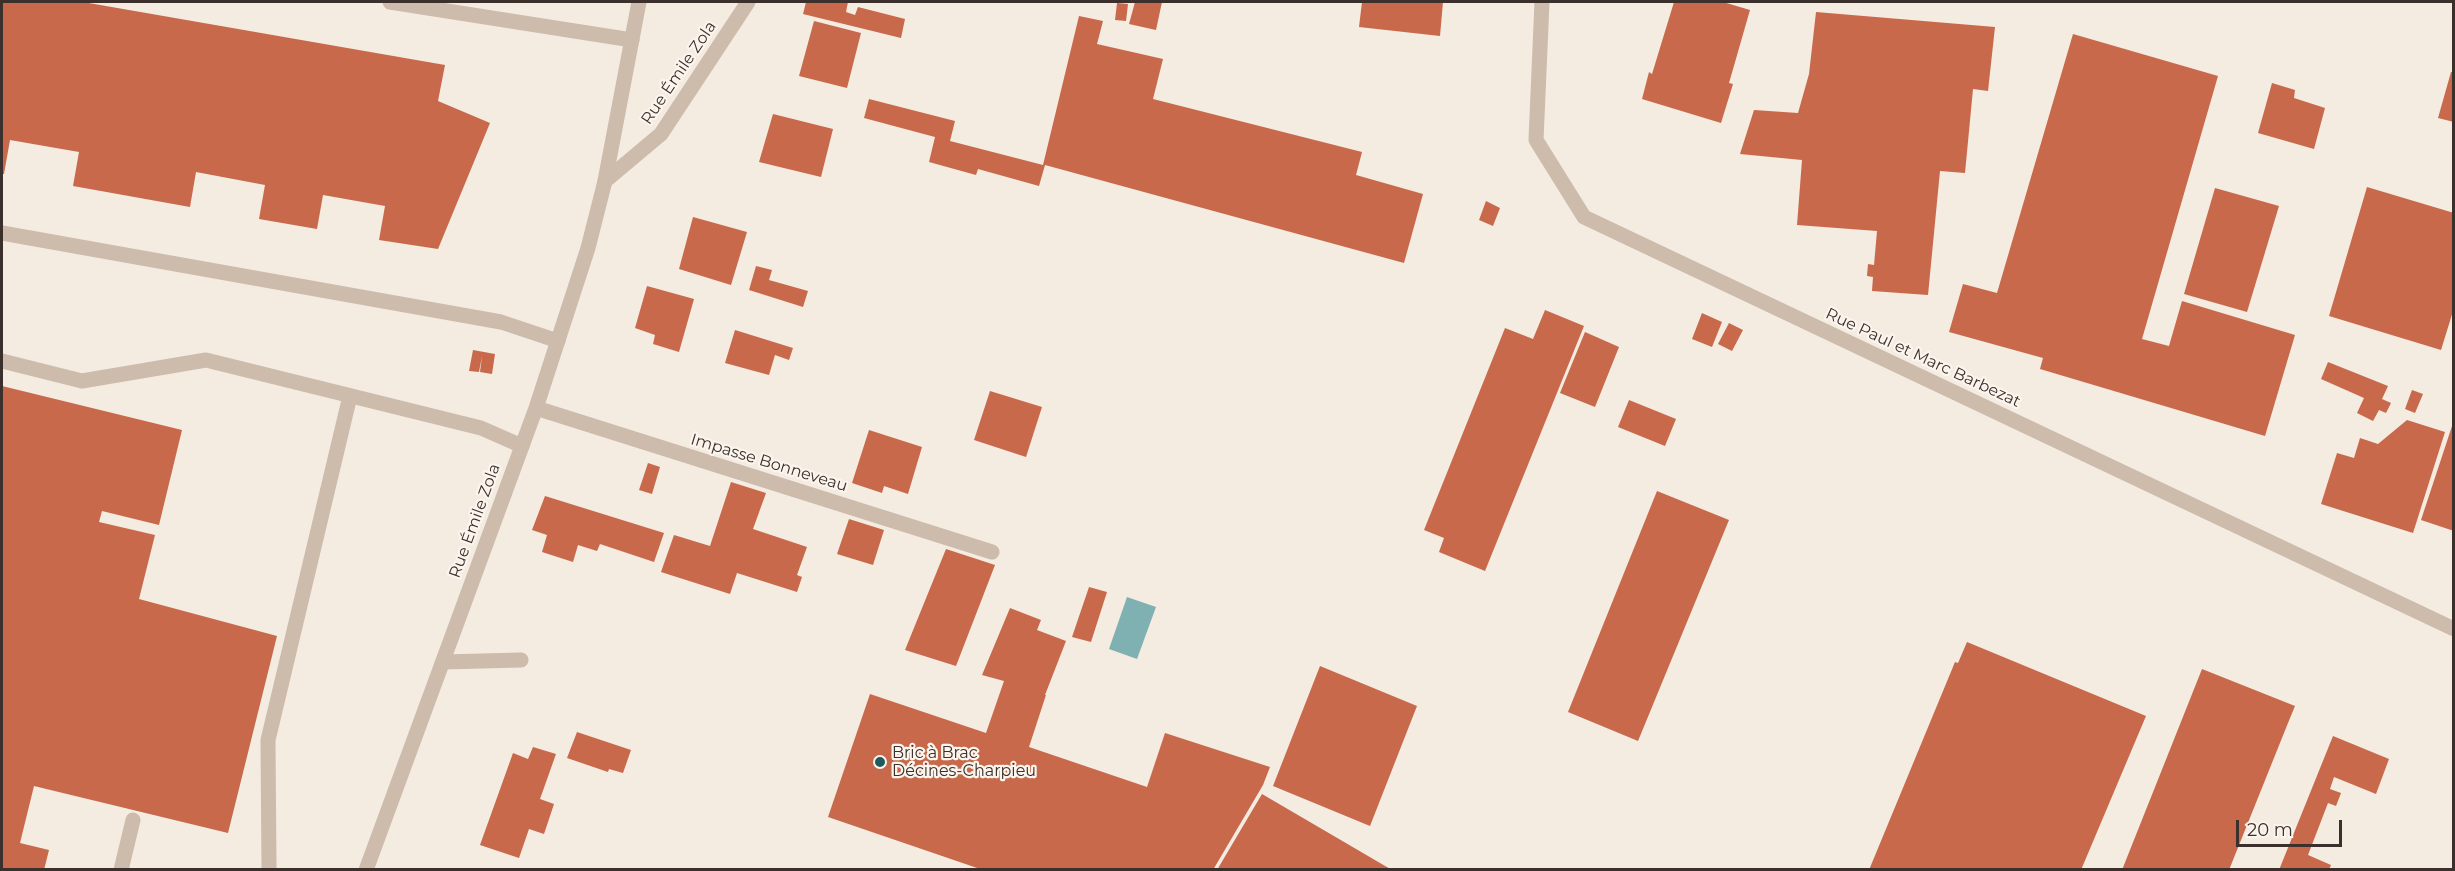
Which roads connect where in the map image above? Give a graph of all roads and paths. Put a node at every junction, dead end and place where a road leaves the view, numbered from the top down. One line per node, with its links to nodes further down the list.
1 (390, 2): 5 (street)
2 (639, 2): 6 (street, Rue Émile Zola)
3 (748, 2): 7 (street, Rue Émile Zola)
4 (1542, 2): 15 (street, Rue Paul et Marc Barbezat)
5 (452, 6): 6 (street)
6 (632, 40): 7 (street, Rue Émile Zola)
7 (605, 181): 9 (street, Rue Émile Zola)
8 (2, 233): 9 (street)
9 (558, 341): 12 (street, Rue Émile Zola)
10 (2, 361): 11 (street)
11 (350, 396): 13 (street); 20 (street)
12 (536, 408): 13 (street, Rue Émile Zola); 14 (street, Impasse Bonneveau)
13 (522, 446): 17 (street, Rue Émile Zola)
14 (992, 552)
15 (2454, 629)
16 (521, 660): 17 (street)
17 (443, 662): 21 (street, Rue Émile Zola)
18 (133, 820): 19 (street)
19 (121, 870)
20 (269, 870)
21 (366, 870)

